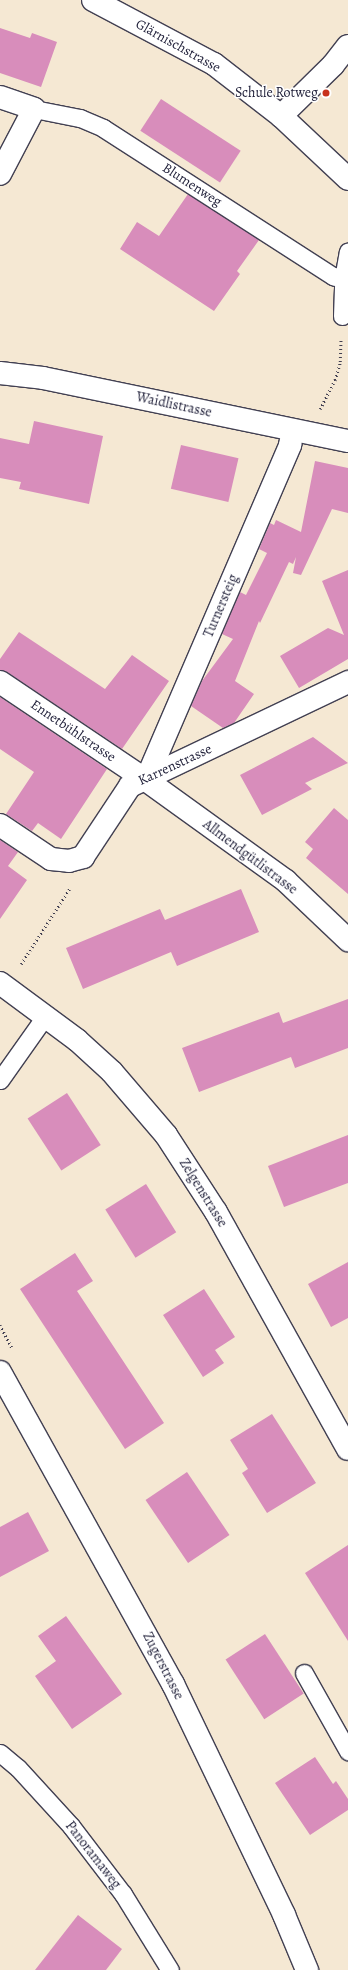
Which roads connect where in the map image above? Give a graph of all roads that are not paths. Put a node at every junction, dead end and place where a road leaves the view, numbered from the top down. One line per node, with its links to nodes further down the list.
1 (93, 0): 5 (street, Glärnischstrasse)
2 (348, 46): 5 (street)
3 (0, 97): 4 (street, Blumenweg)
4 (34, 109): 6 (street); 9 (lane, Blumenweg)
5 (281, 116): 7 (street, Glärnischstrasse)
6 (0, 174)
7 (348, 179)
8 (348, 251): 9 (lane)
9 (343, 279): 10 (lane)
10 (342, 316)
11 (0, 373): 12 (street, Waidlistrasse)
12 (293, 430): 13 (street, Waidlistrasse); 16 (street, Turnersteig)
13 (348, 442)
14 (0, 682): 16 (street, Ennetbühlstrasse)
15 (348, 682): 16 (street, Karrenstrasse)
16 (146, 780): 17 (street, Karrenstrasse); 18 (street, Allmendgütlistrasse)
17 (0, 825)
18 (348, 940)
19 (3, 985): 20 (street, Zelgenstrasse)
20 (46, 1015): 21 (lane); 23 (street, Zelgenstrasse)
21 (0, 1080)
22 (0, 1372): 28 (street, Zugerstrasse)
23 (348, 1449)
24 (304, 1673): 25 (lane)
25 (348, 1751)
26 (0, 1753): 27 (lane, Panoramaweg)
27 (170, 1970)
28 (307, 1970)

